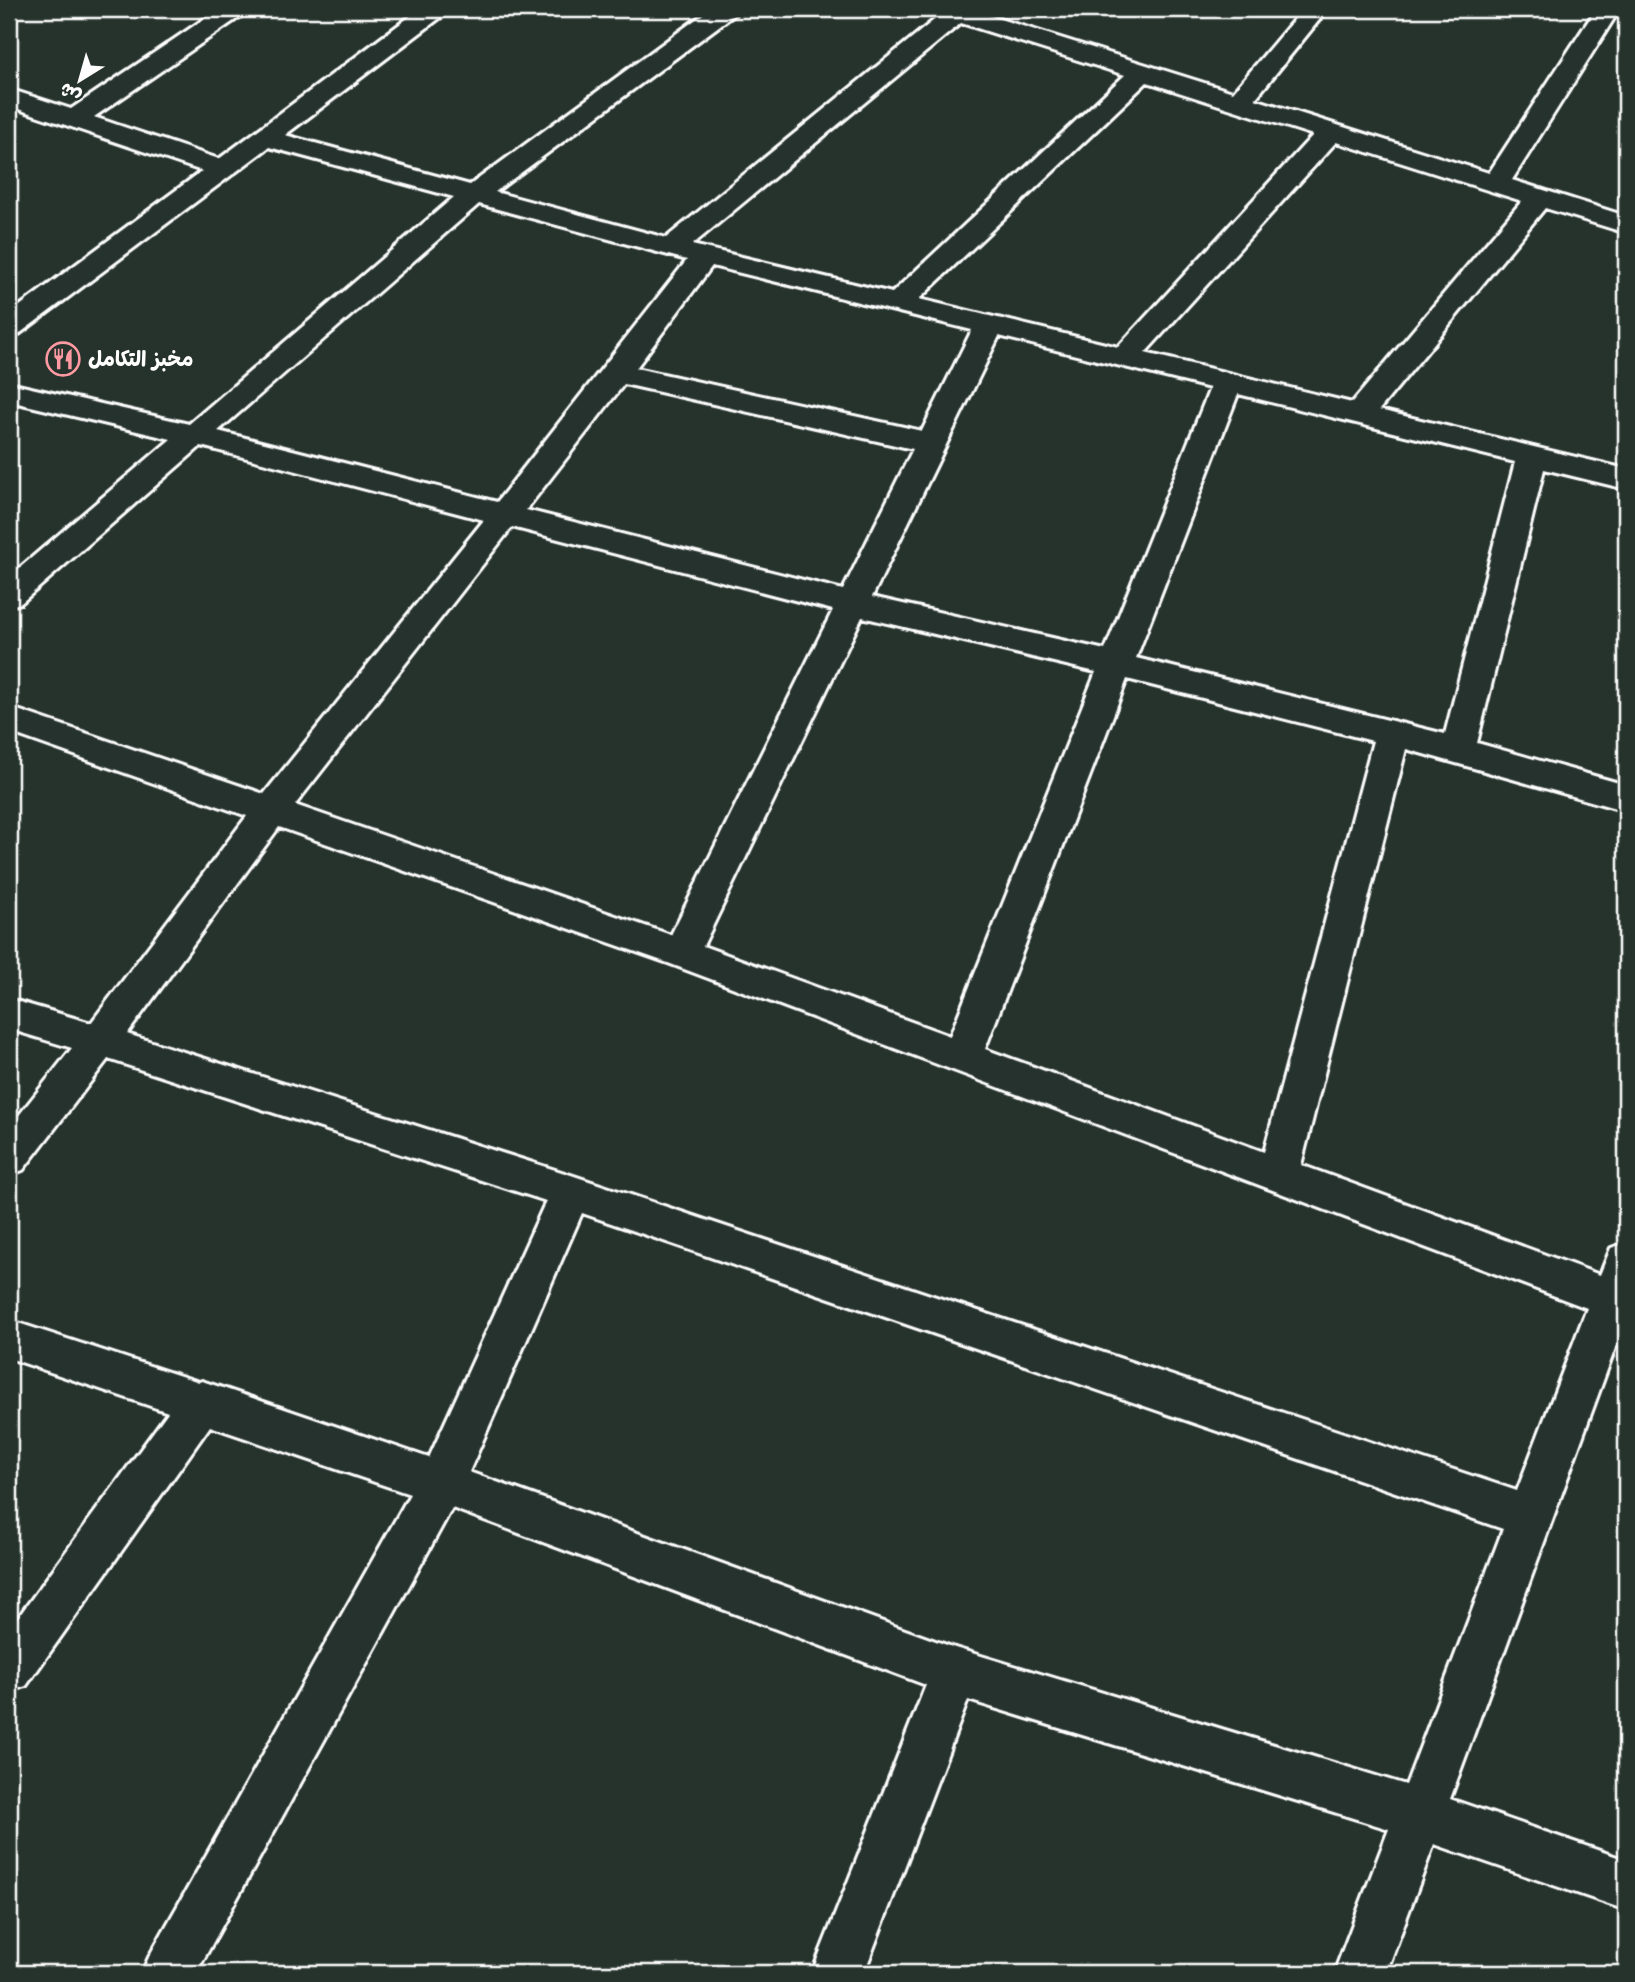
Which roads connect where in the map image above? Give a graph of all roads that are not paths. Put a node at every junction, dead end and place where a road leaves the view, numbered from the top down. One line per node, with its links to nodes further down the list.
1 (235, 9): 10 (street)
2 (436, 9): 12 (street)
3 (726, 9): 15 (street)
4 (1316, 9): 9 (street)
5 (1608, 9): 14 (street)
6 (950, 11): 7 (street); 18 (street)
7 (1143, 72): 9 (street); 20 (street)
8 (9, 97): 10 (street)
9 (1238, 103): 11 (street)
10 (75, 118): 13 (street)
11 (1331, 131): 14 (street); 23 (street)
12 (263, 137): 13 (street); 15 (street)
13 (220, 168): 21 (street)
14 (1496, 184): 16 (street)
15 (476, 193): 18 (street); 28 (street)
16 (1540, 197): 17 (street); 27 (street)
17 (1626, 225)
18 (671, 248): 19 (street)
19 (705, 256): 20 (street); 24 (street)
20 (897, 304): 22 (street)
21 (11, 323)
22 (989, 326): 23 (street); 29 (street)
23 (1124, 358): 25 (street)
24 (617, 373): 29 (street); 32 (street)
25 (1227, 383): 27 (street); 35 (street)
26 (9, 392): 28 (street)
27 (1360, 413): 30 (street)
28 (194, 435): 32 (street); 33 (street)
29 (932, 443): 34 (street)
30 (1532, 456): 31 (street); 38 (street)
31 (1626, 478)
32 (504, 516): 34 (street); 40 (street)
33 (9, 595)
34 (853, 604): 35 (street); 41 (street)
35 (1117, 665): 37 (street); 44 (street)
36 (9, 719): 40 (street)
37 (1392, 734): 38 (street); 46 (street)
38 (1458, 750): 39 (street)
39 (1626, 798)
40 (272, 809): 41 (street); 43 (street)
41 (681, 953): 44 (street)
42 (9, 1014): 43 (street)
43 (100, 1041): 45 (street); 47 (street)
44 (961, 1059): 46 (street)
45 (9, 1158)
46 (1279, 1172): 48 (street)
47 (571, 1192): 51 (street); 52 (street)
48 (1619, 1279): 52 (street)
49 (9, 1339): 50 (street)
50 (202, 1401): 51 (street); 53 (street)
51 (441, 1483): 54 (street); 57 (street)
52 (1532, 1517): 55 (street)
53 (9, 1669)
54 (955, 1672): 55 (street); 58 (street)
55 (1420, 1814): 56 (street); 59 (street)
56 (1626, 1885)
57 (168, 1973)
58 (838, 1973)
59 (1360, 1973)

